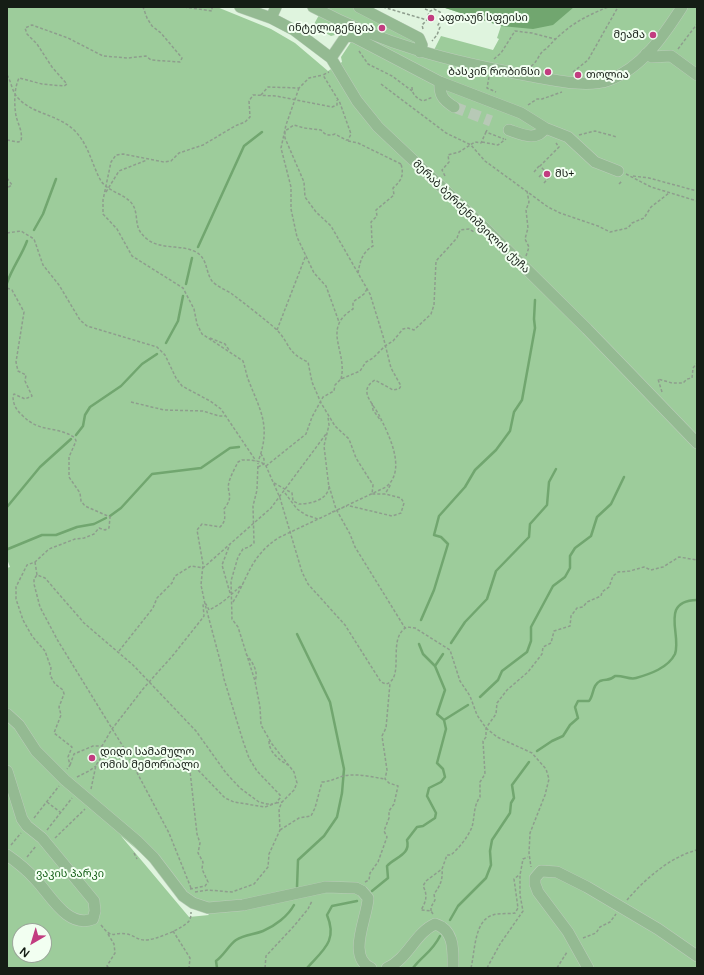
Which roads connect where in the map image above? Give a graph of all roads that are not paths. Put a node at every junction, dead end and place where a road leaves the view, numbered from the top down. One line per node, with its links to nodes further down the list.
1 (240, 7): 6 (street, მერაბ ბერძენიშვილის ქუჩა)
2 (276, 7): 6 (street)
3 (313, 7): 7 (street)
4 (359, 7): 8 (street)
5 (682, 7): 9 (street)
6 (271, 18): 10 (street, მერაბ ბერძენიშვილის ქუჩა)
7 (347, 31): 8 (street); 10 (street); 12 (street)
8 (420, 52): 9 (street)
9 (646, 54): 11 (street)
10 (331, 58): 17 (street, მერაბ ბერძენიშვილის ქუჩა)
11 (697, 75)
12 (439, 86): 13 (street); 14 (street)
13 (454, 107)
14 (545, 128): 15 (street); 16 (street)
15 (508, 134)
16 (620, 175)
17 (697, 443)
18 (7, 714): 22 (street)
19 (7, 771): 20 (street)
20 (7, 855)
21 (697, 956): 25 (street)
22 (371, 968)
23 (387, 968): 24 (street)
24 (453, 968)
25 (588, 968)

